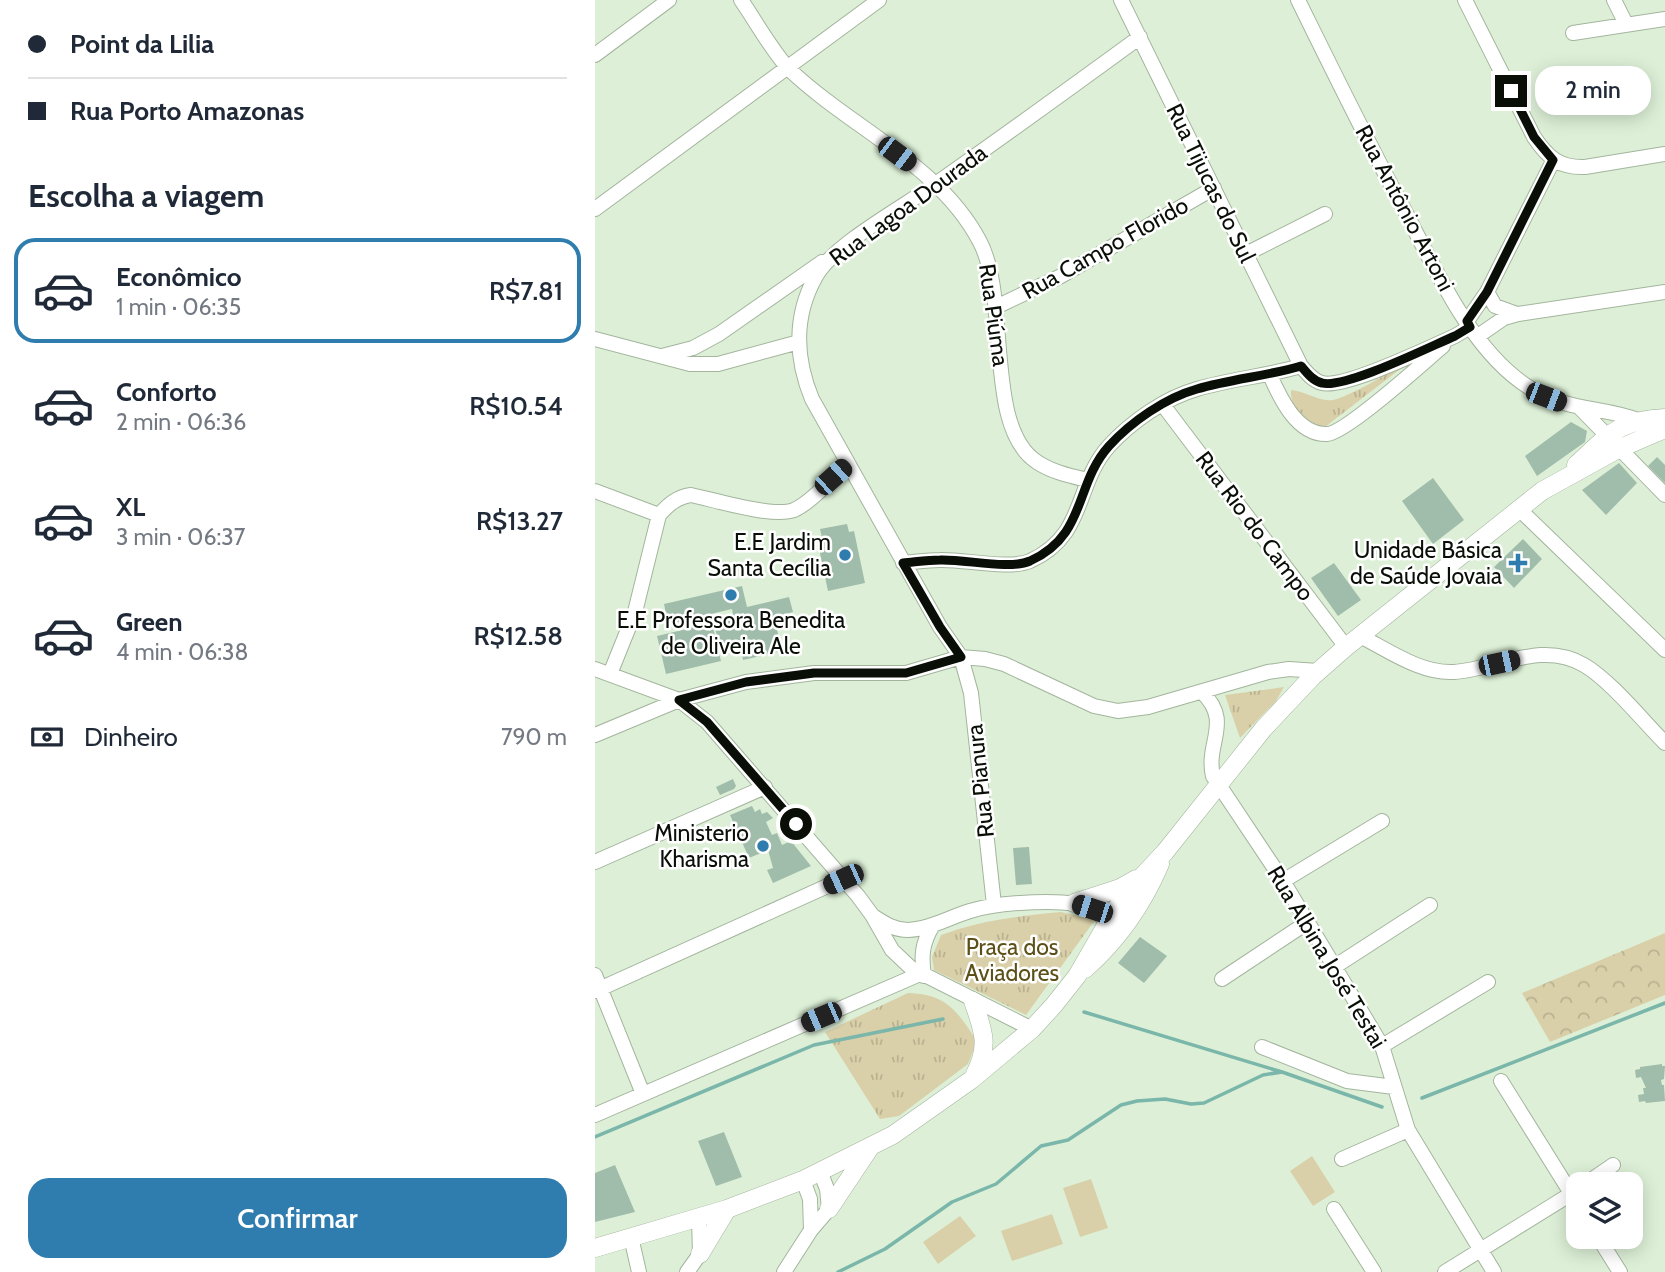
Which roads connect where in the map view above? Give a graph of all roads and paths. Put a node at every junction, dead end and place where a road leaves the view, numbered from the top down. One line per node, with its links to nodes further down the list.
1 (669, 0): 12 (street)
2 (741, 0): 13 (street, Rua Piúma)
3 (879, 0): 13 (street)
4 (1121, 0): 11 (street, Rua Tijucas do Sul)
5 (1298, 0): 26 (street, Rua Antônio Artoni)
6 (1465, 0): 15 (street)
7 (1614, 0): 9 (street)
8 (1665, 19): 9 (street)
9 (1626, 24): 10 (street)
10 (1573, 33)
11 (1140, 37): 16 (street, Rua Lagoa Dourada); 17 (street, Rua Tijucas do Sul)
12 (595, 55)
13 (787, 67): 16 (street, Rua Piúma); 18 (street)
14 (1665, 154): 15 (street)
15 (1553, 160): 22 (street)
16 (936, 184): 20 (street, Rua Lagoa Dourada); 24 (street, Rua Piúma)
17 (1214, 188): 21 (street, Rua Tijucas do Sul); 24 (street, Rua Campo Florido)
18 (595, 209)
19 (1325, 214): 21 (street)
20 (834, 253): 29 (street, Rua Lagoa Dourada); 30 (street)
21 (1246, 254): 31 (street, Rua Tijucas do Sul)
22 (1487, 292): 25 (street); 26 (street)
23 (1665, 292): 25 (street)
24 (996, 307): 40 (street, Rua Piúma)
25 (1518, 314): 26 (street)
26 (1471, 328): 27 (street); 34 (street, Rua Antônio Artoni)
27 (1455, 336): 31 (street); 32 (street)
28 (595, 339): 30 (street)
29 (799, 342): 30 (street); 39 (street, Rua Lagoa Dourada)
30 (661, 356)
31 (1301, 366): 32 (street)
32 (1270, 375): 33 (street)
33 (1163, 405): 40 (street); 46 (street, Rua Rio do Campo)
34 (1580, 408): 36 (street, Rua Antônio Artoni); 38 (street, Rua Antônio Artoni)
35 (1665, 418): 36 (main road)
36 (1642, 428): 37 (main road); 38 (main road)
37 (1665, 429)
38 (1612, 443): 42 (street, Rua Antônio Artoni); 43 (main road)
39 (848, 463): 44 (street); 45 (street, Rua Lagoa Dourada)
40 (1087, 480): 45 (street)
41 (595, 491): 44 (street)
42 (1665, 495)
43 (1520, 510): 46 (main road); 47 (street)
44 (659, 515): 51 (street)
45 (903, 563): 48 (street, Rua Lagoa Dourada)
46 (1353, 641): 50 (main road); 55 (street)
47 (1665, 650)
48 (961, 657): 52 (street); 53 (street); 67 (street, Rua Pianura)
49 (595, 669): 51 (street)
50 (1318, 671): 52 (street); 57 (main road)
51 (610, 674): 53 (street)
52 (1202, 692): 56 (street)
53 (679, 700): 54 (street); 59 (street)
54 (595, 735)
55 (1665, 743)
56 (1213, 748): 57 (street); 58 (street)
57 (1231, 768): 58 (main road)
58 (1218, 783): 61 (main road); 65 (street, Rua Albina José Testai)
59 (765, 787): 62 (street); 64 (street)
60 (1381, 821): 65 (street)
61 (1165, 852): 63 (main road); 72 (main road)
62 (595, 862)
63 (1145, 873): 66 (main road); 72 (main road)
64 (843, 879): 69 (street); 77 (street)
65 (1283, 881): 70 (street, Rua Albina José Testai)
66 (1074, 903): 67 (street); 72 (street)
67 (994, 905): 71 (street)
68 (1430, 905): 73 (street)
69 (872, 915): 71 (street); 74 (street)
70 (1308, 922): 73 (street, Rua Albina José Testai); 75 (street)
71 (933, 925): 74 (street)
72 (1112, 930): 79 (main road)
73 (1334, 967): 80 (street, Rua Albina José Testai)
74 (922, 975): 78 (street); 85 (street)
75 (1222, 979)
76 (1488, 982): 80 (street)
77 (597, 984): 85 (street)
78 (973, 1001): 79 (street); 82 (main road)
79 (1032, 1029): 82 (main road)
80 (1382, 1046): 84 (street, Rua Albina José Testai)
81 (1262, 1048): 84 (street)
82 (971, 1080): 88 (main road)
83 (1501, 1081): 94 (street)
84 (1394, 1087): 87 (street, Rua Albina José Testai)
85 (643, 1094): 86 (street)
86 (595, 1115)
87 (1408, 1130): 89 (street); 104 (street, Rua Albina José Testai)
88 (871, 1147): 91 (main road); 97 (main road)
89 (1342, 1159)
90 (1613, 1164): 92 (street)
91 (820, 1171): 93 (main road); 97 (street)
92 (1602, 1172)
93 (803, 1180): 96 (main road); 100 (street)
94 (1566, 1181)
95 (1566, 1202): 104 (street)
96 (727, 1209): 99 (main road); 105 (main road)
97 (829, 1209): 100 (street)
98 (1333, 1209): 109 (street)
99 (699, 1218): 101 (main road); 105 (street)
100 (811, 1230): 108 (street)
101 (631, 1237): 102 (main road); 106 (street)
102 (595, 1248)
103 (1606, 1249): 112 (street)
104 (1479, 1250): 110 (street); 111 (street, Rua Albina José Testai)
105 (700, 1254): 107 (street)
106 (639, 1272)
107 (687, 1272)
108 (784, 1272)
109 (1374, 1272)
110 (1445, 1272)
111 (1494, 1272)
112 (1620, 1272)

